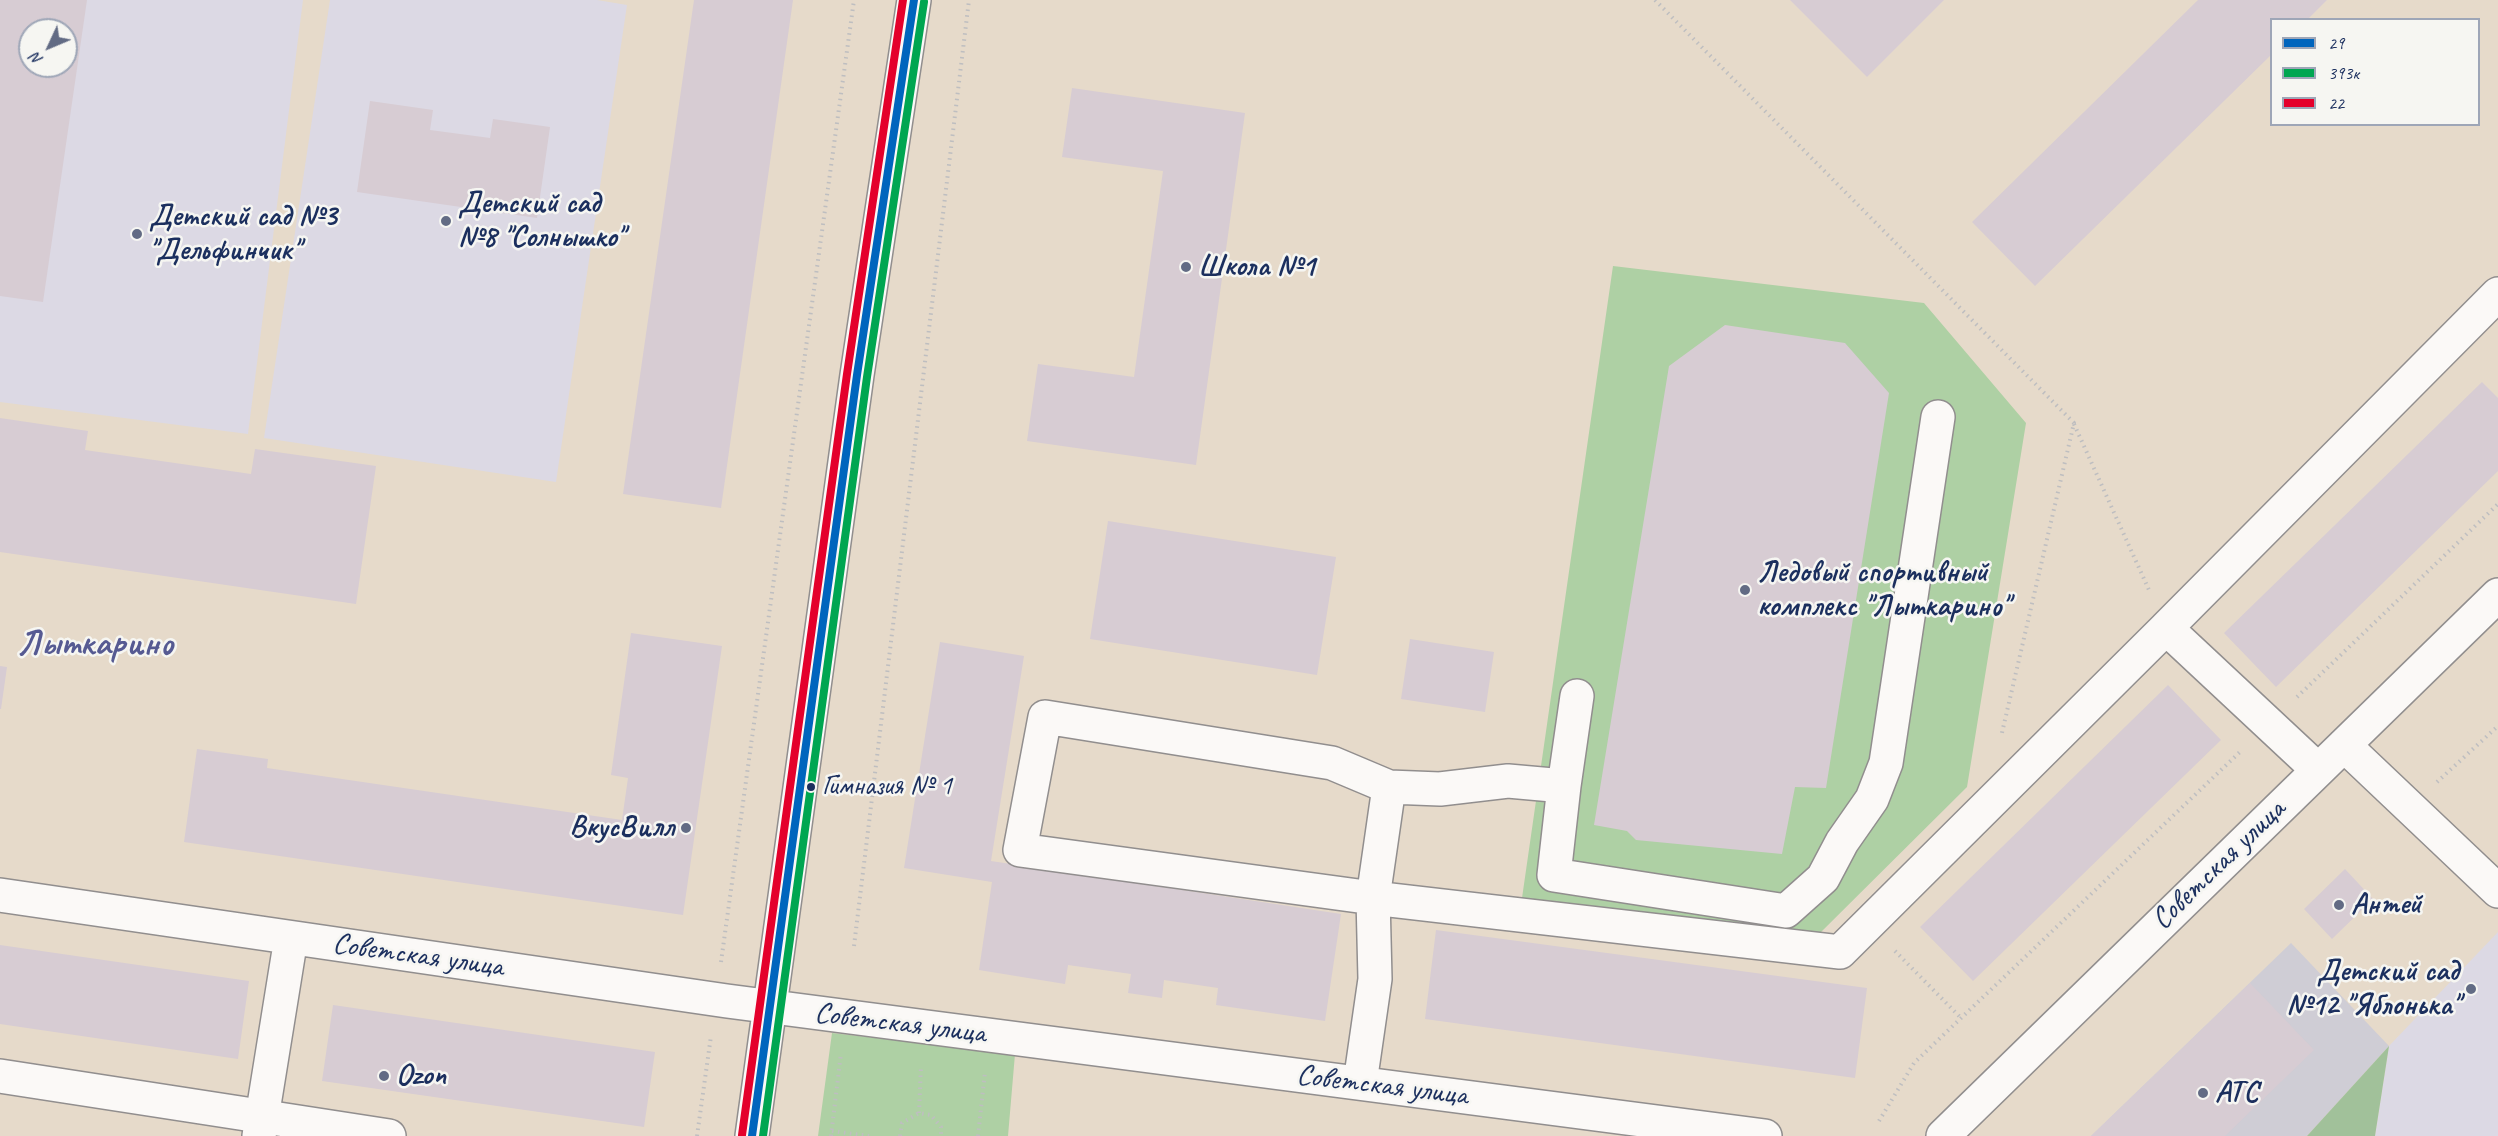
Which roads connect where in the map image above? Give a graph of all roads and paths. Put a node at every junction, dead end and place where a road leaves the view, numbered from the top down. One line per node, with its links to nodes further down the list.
1 (854, 0): 23 (path)
2 (914, 0): 24 (street)
3 (969, 0): 22 (path)
4 (2498, 294): 9 (street)
5 (1938, 417): 15 (street)
6 (2074, 423): 9 (path)
7 (2498, 504): 11 (path)
8 (2498, 595): 13 (street, Советская улица)
9 (2166, 628): 11 (street); 20 (street)
10 (1577, 696): 15 (street)
11 (2269, 724): 14 (street); 32 (path)
12 (2498, 726): 17 (path)
13 (2344, 745): 14 (street, Советская улица); 17 (street)
14 (2317, 769): 44 (street, Советская улица)
15 (1563, 786): 16 (street)
16 (1389, 787): 20 (street); 20 (street)
17 (2389, 788): 18 (street)
18 (2498, 891)
19 (0, 895): 21 (street, Советская улица)
20 (1373, 898): 30 (street)
21 (291, 938): 24 (street, Советская улица); 33 (street)
22 (854, 946)
23 (720, 969)
24 (770, 1007): 30 (street, Советская улица); 38 (street)
25 (711, 1034): 37 (path)
26 (841, 1049): 35 (path)
27 (921, 1058): 31 (path)
28 (985, 1065): 42 (path)
29 (0, 1076): 33 (street)
30 (1360, 1083): 34 (street, Советская улица)
31 (920, 1113): 40 (path); 41 (path)
32 (1879, 1121)
33 (261, 1126): 36 (street)
34 (1669, 1129): 43 (street, Советская улица)
35 (831, 1133): 39 (path)
36 (389, 1136)
37 (697, 1136)
38 (752, 1136)
39 (869, 1136)
40 (900, 1136)
41 (941, 1136)
42 (978, 1136)
43 (1765, 1136)
44 (1942, 1136)

